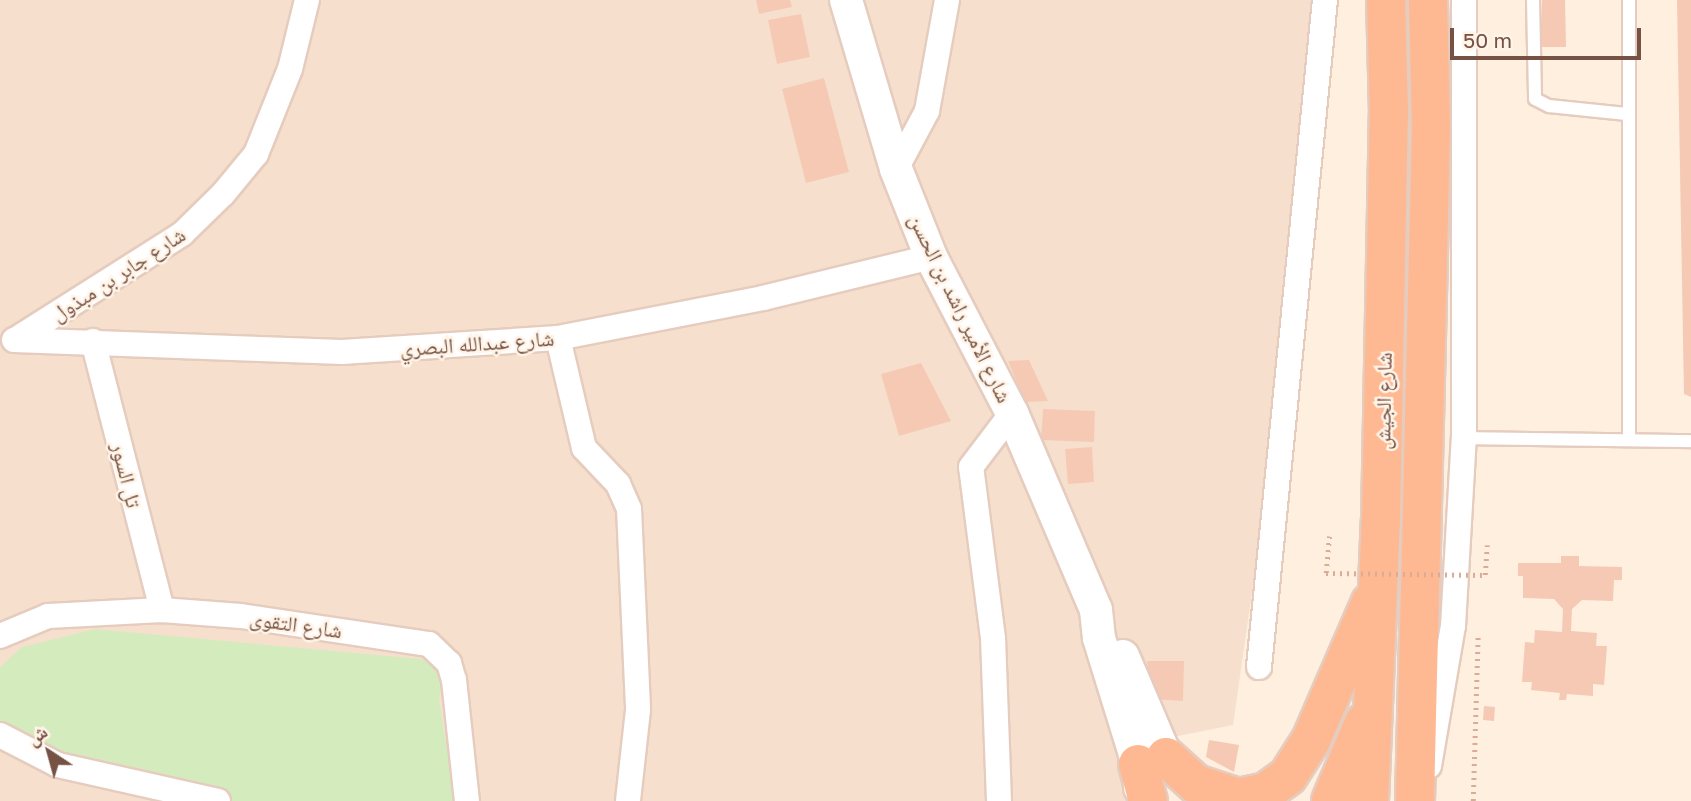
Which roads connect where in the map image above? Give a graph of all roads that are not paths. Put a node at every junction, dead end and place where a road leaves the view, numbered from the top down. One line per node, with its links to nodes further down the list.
1 (307, 0): 14 (street, شارع جابر بن مبذول)
2 (846, 0): 11 (street, شارع الأمير راشد بن الحسن)
3 (947, 0): 11 (street)
4 (1325, 0): 23 (street)
5 (1386, 0): 20 (highway, شارع الجيش)
6 (1428, 0): 35 (highway, شارع الجيش)
7 (1464, 0): 17 (street)
8 (1533, 0): 10 (lane)
9 (1629, 0): 10 (lane)
10 (1627, 114): 18 (lane)
11 (897, 169): 12 (street, شارع الأمير راشد بن الحسن)
12 (932, 257): 13 (street, شارع عبدالله البصري); 16 (street, شارع الأمير راشد بن الحسن)
13 (558, 338): 15 (street, شارع عبدالله البصري); 29 (street)
14 (7, 340): 15 (street, شارع عبدالله البصري)
15 (93, 341): 21 (street, تل السور)
16 (1012, 413): 26 (street, شارع الأمير راشد بن الحسن); 30 (street)
17 (1464, 438): 18 (lane); 36 (street)
18 (1629, 439): 19 (lane)
19 (1691, 441)
20 (1379, 584): 24 (highway, شارع الجيش); 26 (highway)
21 (162, 610): 22 (street, شارع التقوى); 28 (street, شارع التقوى)
22 (0, 636)
23 (1259, 667)
24 (1376, 695): 33 (highway); 34 (highway, شارع الجيش)
25 (0, 735): 27 (street)
26 (1148, 774): 31 (highway); 32 (highway)
27 (218, 801)
28 (467, 801)
29 (628, 801)
30 (999, 801)
31 (1148, 801)
32 (1179, 801)
33 (1331, 801)
34 (1369, 801)
35 (1415, 801)
36 (1423, 801)

